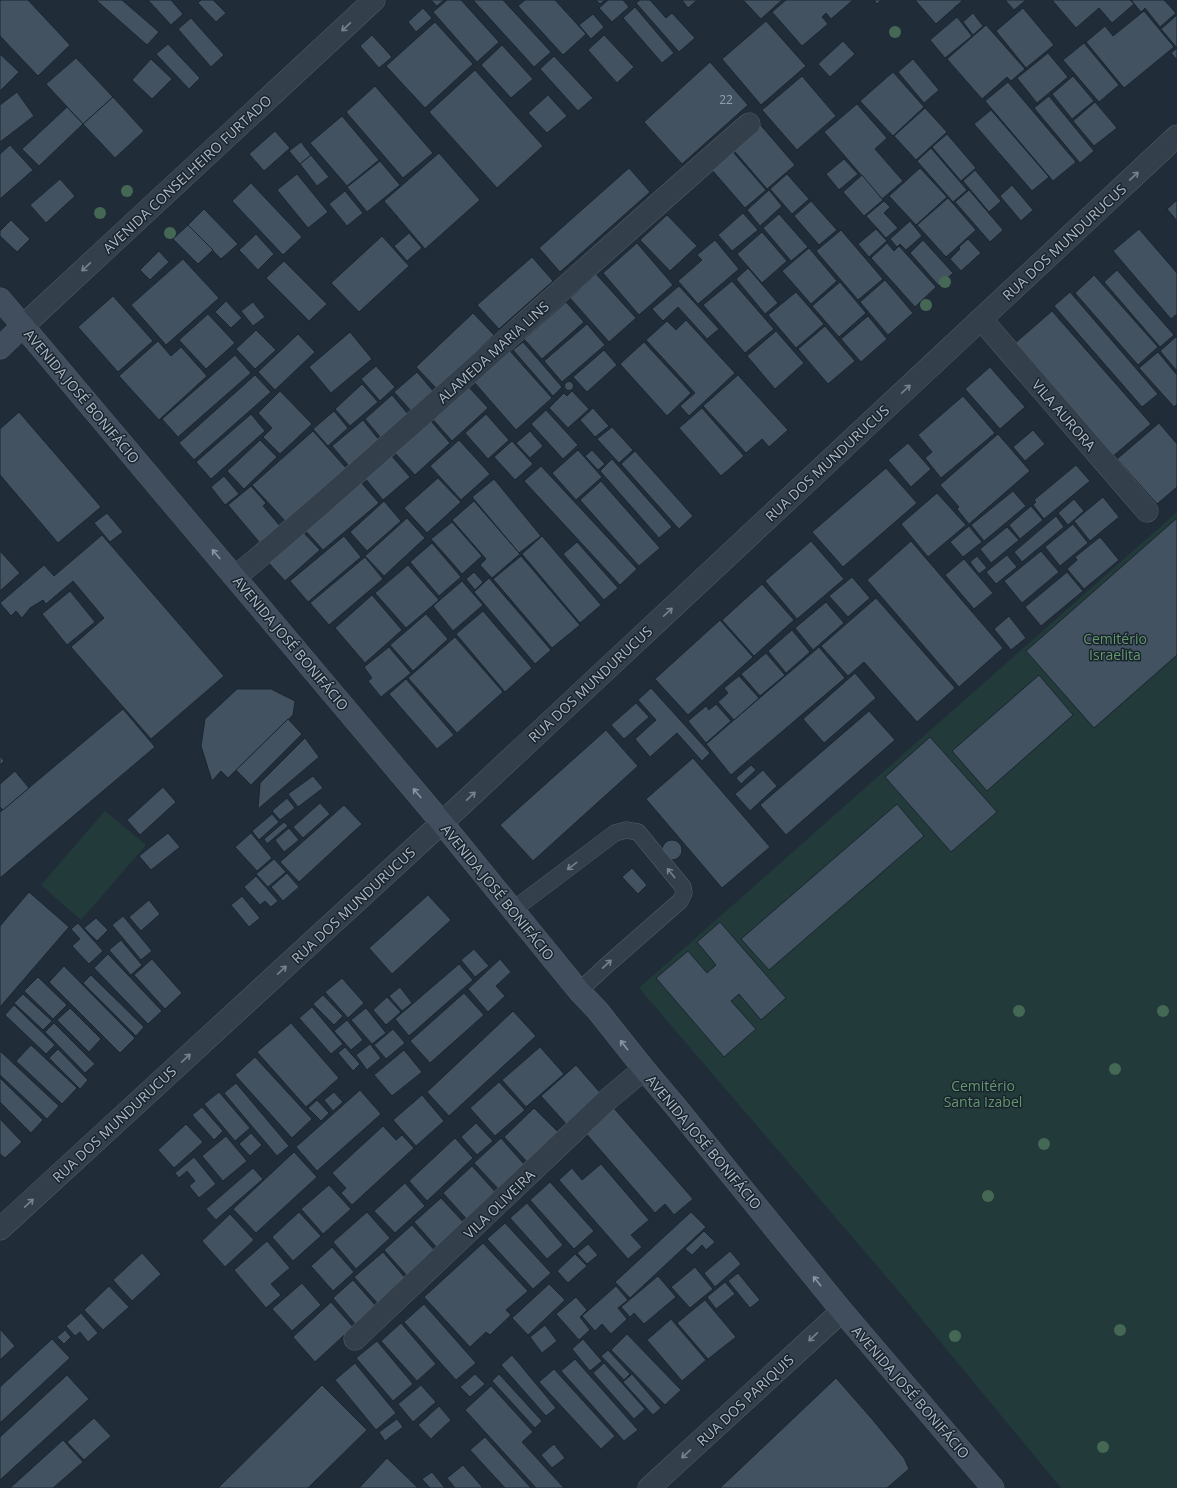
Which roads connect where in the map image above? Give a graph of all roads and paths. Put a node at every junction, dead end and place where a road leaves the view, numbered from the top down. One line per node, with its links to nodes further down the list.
1 (374, 0): 6 (street, AVENIDA CONSELHEIRO FURTADO, one-way to 6)
2 (749, 124): 9 (street, ALAMEDA MARIA LINS)
3 (1177, 136): 5 (street, RUA DOS MUNDURUCUS, one-way to 3)
4 (0, 299): 6 (main road, AVENIDA JOSÉ BONIFÁCIO)
5 (981, 319): 8 (street, VILA AURORA); 10 (street, RUA DOS MUNDURUCUS, one-way to 5)
6 (23, 326): 7 (main road, AVENIDA CONSELHEIRO FURTADO); 9 (main road, AVENIDA JOSÉ BONIFÁCIO, one-way to 6)
7 (0, 348)
8 (1148, 511)
9 (235, 577): 10 (main road, AVENIDA JOSÉ BONIFÁCIO, one-way to 9)
10 (442, 823): 11 (main road, AVENIDA JOSÉ BONIFÁCIO); 14 (street, RUA DOS MUNDURUCUS, one-way to 10)
11 (513, 910): 12 (main road, AVENIDA JOSÉ BONIFÁCIO); 12 (lane, one-way to 11)
12 (579, 991): 13 (main road, AVENIDA JOSÉ BONIFÁCIO, one-way to 12)
13 (644, 1069): 15 (main road, AVENIDA JOSÉ BONIFÁCIO, one-way to 13); 16 (street, VILA OLIVEIRA)
14 (0, 1229)
15 (842, 1311): 17 (street, RUA DOS PARIQUIS, one-way to 17); 18 (main road, AVENIDA JOSÉ BONIFÁCIO)
16 (355, 1339)
17 (649, 1488)
18 (993, 1488)

